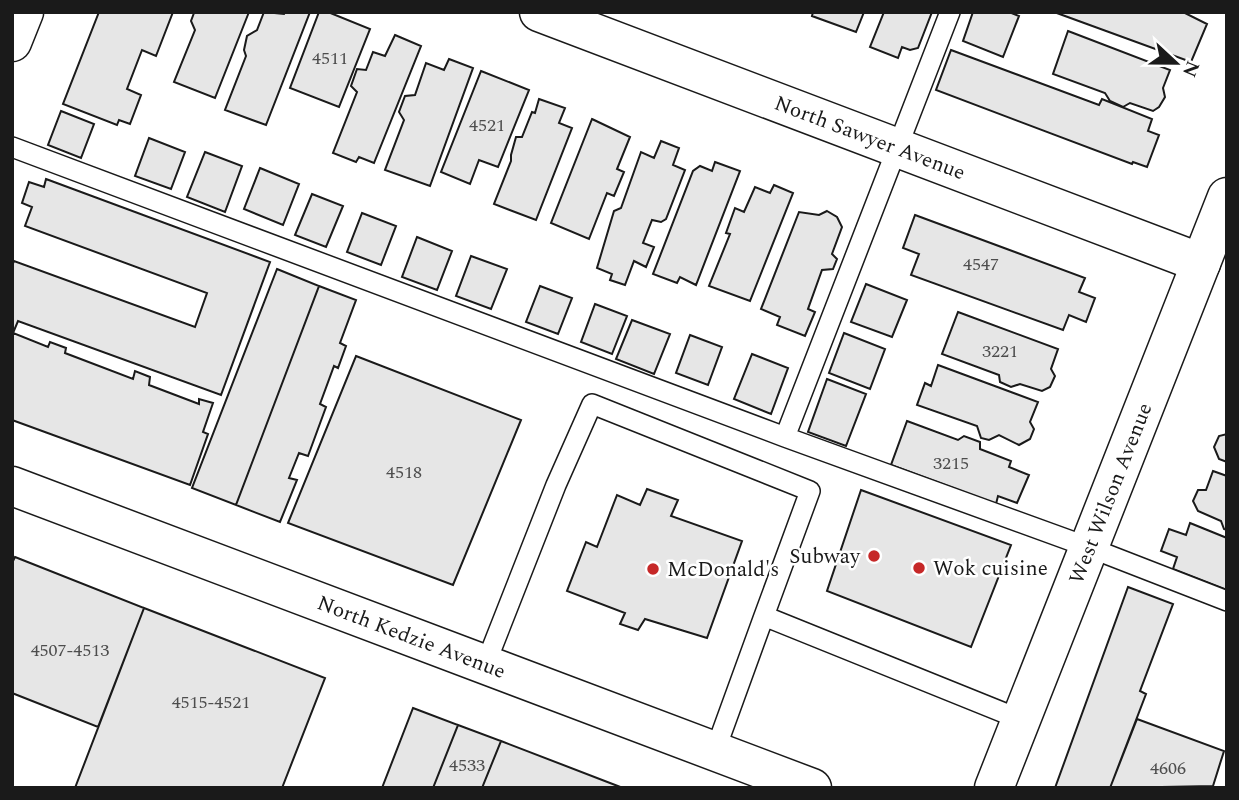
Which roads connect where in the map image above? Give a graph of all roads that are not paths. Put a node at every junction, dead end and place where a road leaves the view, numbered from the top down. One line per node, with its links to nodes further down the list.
1 (24, 12): 4 (street)
2 (539, 12): 6 (street, North Sawyer Avenue)
3 (950, 12): 6 (lane)
4 (12, 42)
5 (12, 147): 9 (lane)
6 (897, 148): 8 (street, North Sawyer Avenue); 9 (lane)
7 (1227, 197): 8 (street, West Wilson Avenue)
8 (1201, 262): 11 (street, West Wilson Avenue)
9 (785, 437): 11 (lane)
10 (12, 486): 14 (street, North Kedzie Avenue)
11 (1088, 547): 12 (lane); 15 (street, West Wilson Avenue)
12 (1227, 601)
13 (764, 616): 14 (lane); 15 (lane); 16 (lane)
14 (486, 663): 16 (street, North Kedzie Avenue)
15 (1022, 720): 18 (street, West Wilson Avenue)
16 (715, 751): 17 (street, North Kedzie Avenue)
17 (812, 788)
18 (994, 788)

